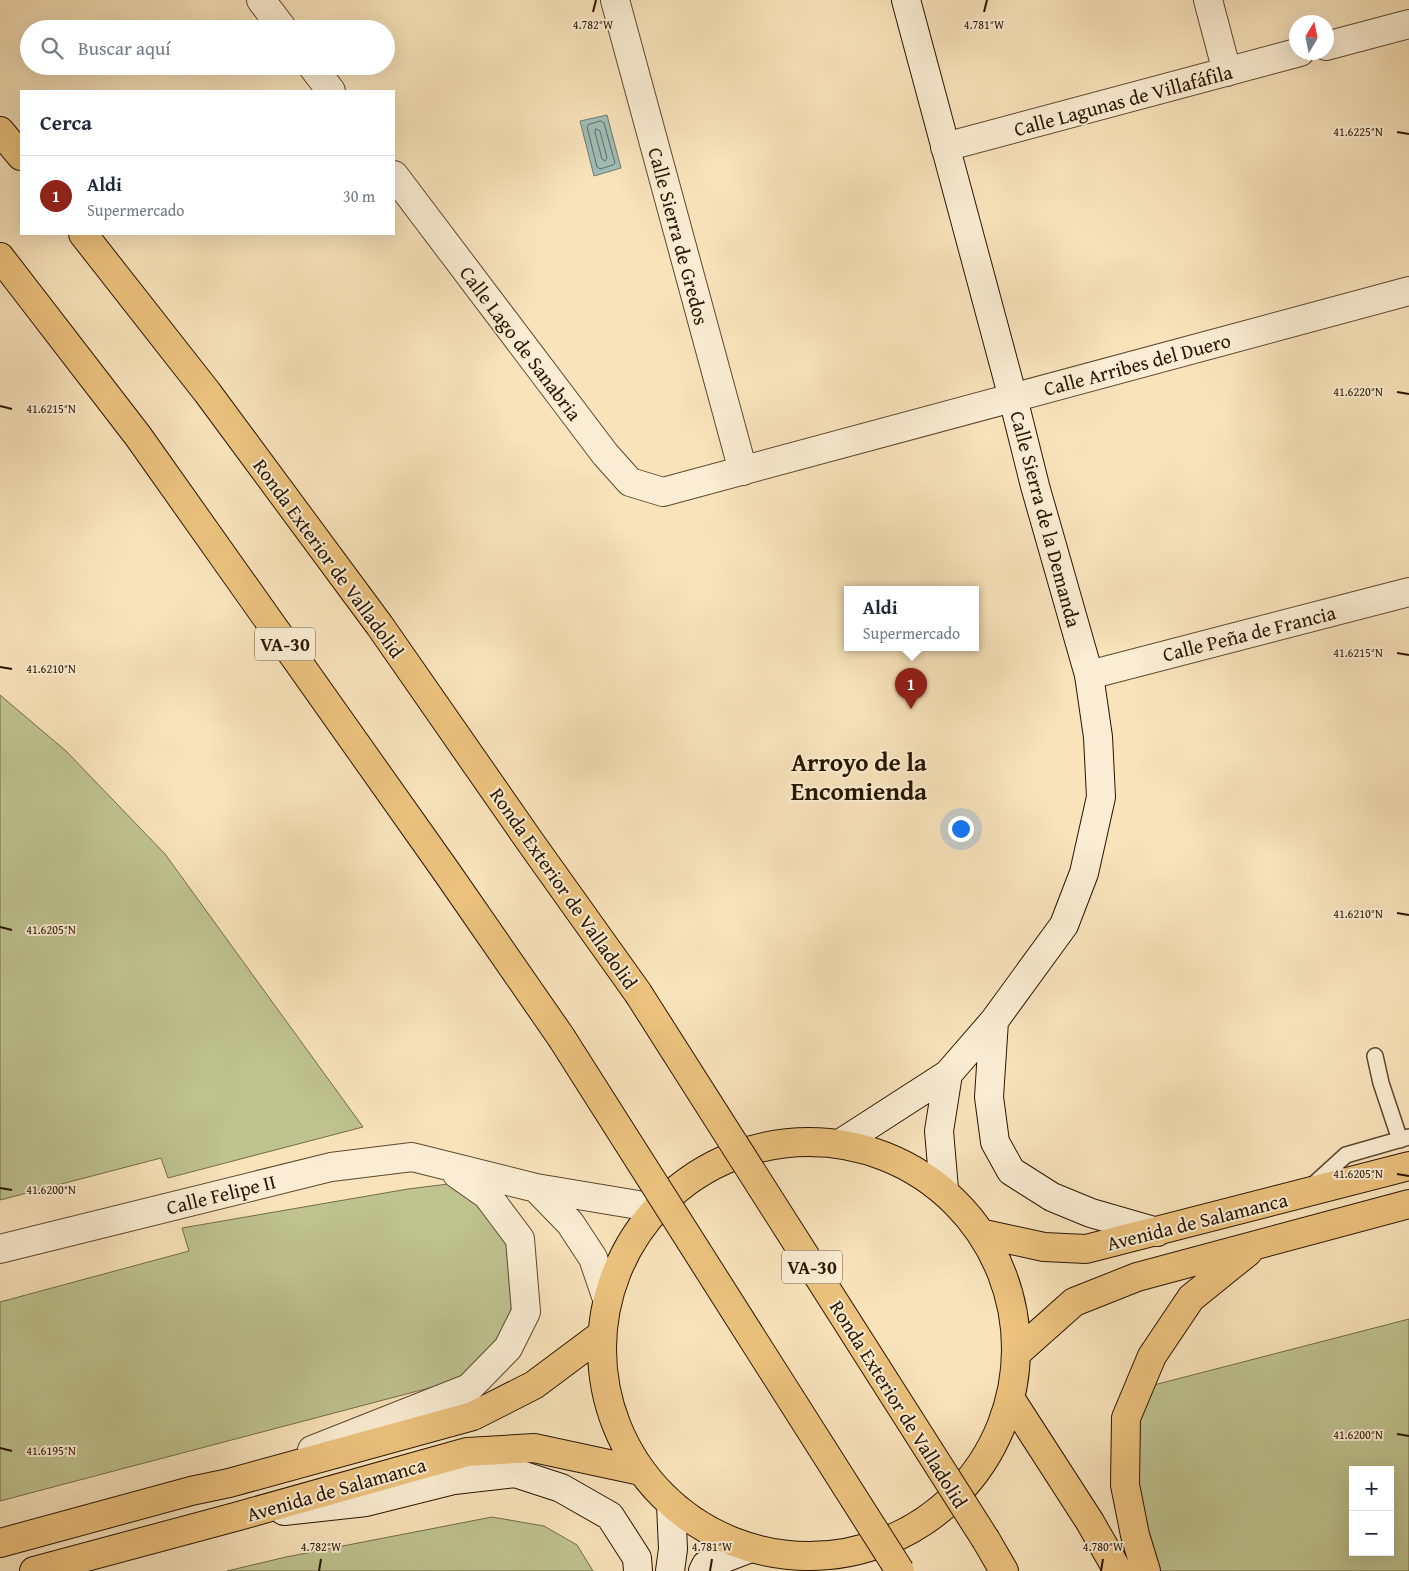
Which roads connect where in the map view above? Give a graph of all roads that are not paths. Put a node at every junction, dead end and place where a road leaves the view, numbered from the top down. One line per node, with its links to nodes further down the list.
1 (262, 0): 5 (street)
2 (615, 0): 20 (street, Calle Sierra de Gredos)
3 (906, 0): 13 (street, Calle Sierra de la Demanda)
4 (1208, 0): 9 (street)
5 (276, 20)
6 (1409, 24): 7 (street)
7 (1334, 44)
8 (1289, 55): 9 (street, Calle Lagunas de Villafáfila)
9 (1227, 72): 13 (street, Calle Lagunas de Villafáfila)
10 (318, 75): 11 (street)
11 (329, 90)
12 (0, 131): 14 (highway)
13 (945, 147): 19 (street, Calle Sierra de la Demanda)
14 (20, 155)
15 (395, 176): 21 (street, Calle Lago de Sanabria)
16 (84, 235): 57 (highway, Ronda Exterior de Valladolid / VA-30, bridge)
17 (0, 257): 56 (highway, VA-30, bridge)
18 (1409, 291): 19 (street, Calle Arribes del Duero)
19 (1013, 398): 20 (street, Calle Arribes del Duero); 23 (street, Calle Sierra de la Demanda)
20 (743, 471): 21 (street, Calle Arribes del Duero)
21 (663, 492)
22 (1409, 592): 23 (street, Calle Peña de Francia)
23 (1089, 675): 24 (street, Calle Sierra de la Demanda)
24 (994, 1022): 26 (street, Calle Sierra de la Demanda); 36 (street)
25 (1375, 1056): 27 (lane)
26 (948, 1074): 28 (street, Calle Sierra de la Demanda); 32 (street)
27 (1404, 1138): 33 (lane)
28 (841, 1143): 32 (highway); 35 (highway)
29 (444, 1164): 31 (street, Calle Felipe II); 39 (street, Calle Felipe II); 41 (street, Calle Felipe II)
30 (1409, 1166): 33 (highway, Avenida de Salamanca)
31 (536, 1188): 35 (street, Calle Felipe II); 40 (street)
32 (944, 1189): 37 (highway)
33 (1304, 1193): 36 (highway, Avenida de Salamanca)
34 (1409, 1204): 38 (highway, Avenida de Salamanca)
35 (656, 1208): 40 (highway)
36 (1157, 1232): 37 (highway, Avenida de Salamanca)
37 (984, 1234): 43 (highway)
38 (1257, 1245): 43 (highway, Avenida de Salamanca); 59 (highway)
39 (0, 1249)
40 (607, 1299): 42 (highway)
41 (526, 1312): 46 (street, Avenida de Salamanca)
42 (601, 1335): 45 (highway); 46 (highway, Avenida de Salamanca)
43 (1018, 1351): 44 (highway)
44 (1012, 1401): 51 (highway); 58 (highway)
45 (640, 1471): 47 (highway); 48 (highway, Avenida de Salamanca)
46 (230, 1483): 49 (highway, Avenida de Salamanca)
47 (671, 1504): 50 (highway); 54 (street)
48 (236, 1517): 52 (highway, Avenida de Salamanca); 53 (street)
49 (0, 1543)
50 (751, 1548): 51 (highway); 55 (street)
51 (805, 1564)
52 (34, 1571)
53 (638, 1571)
54 (670, 1571)
55 (702, 1571)
56 (900, 1571)
57 (1004, 1571)
58 (1118, 1571)
59 (1146, 1571)

